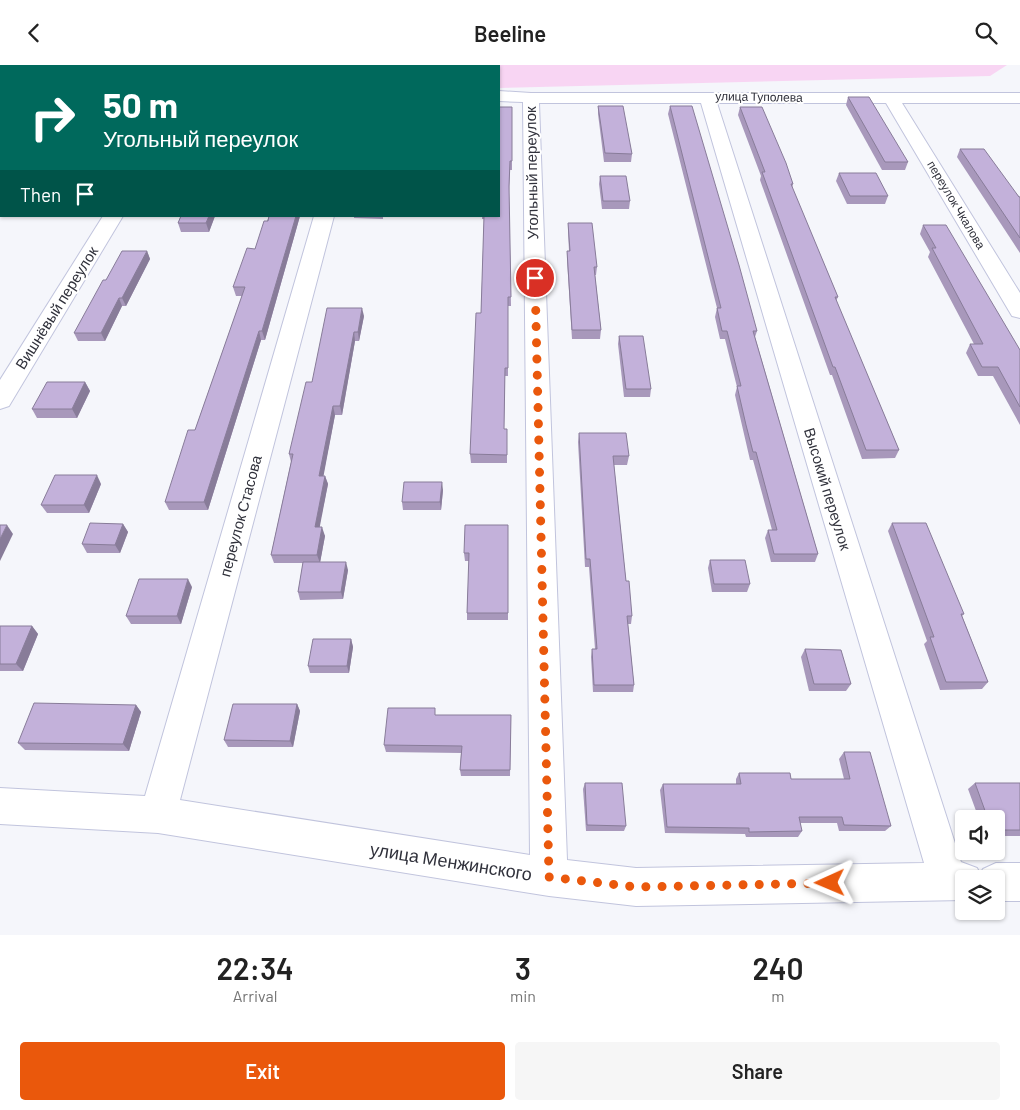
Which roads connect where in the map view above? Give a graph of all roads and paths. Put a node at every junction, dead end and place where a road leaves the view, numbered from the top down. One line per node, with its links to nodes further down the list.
1 (500, 95): 3 (street, улица Туполева)
2 (707, 97): 3 (street, улица Туполева); 4 (street, улица Туполева); 13 (street, Высокий переулок)
3 (531, 98): 12 (street, Угольный переулок)
4 (891, 98): 5 (street, улица Туполева); 8 (street, переулок Чкалова)
5 (1020, 98)
6 (112, 217): 9 (street, Вишнёвый переулок)
7 (324, 217): 11 (street, переулок Стасова)
8 (1020, 311)
9 (0, 400)
10 (0, 806): 11 (street, улица Менжинского)
11 (158, 815): 12 (street, улица Менжинского)
12 (549, 877): 14 (street, улица Менжинского)
13 (955, 878)
14 (955, 881)
15 (1005, 882): 16 (street)
16 (1020, 882)

